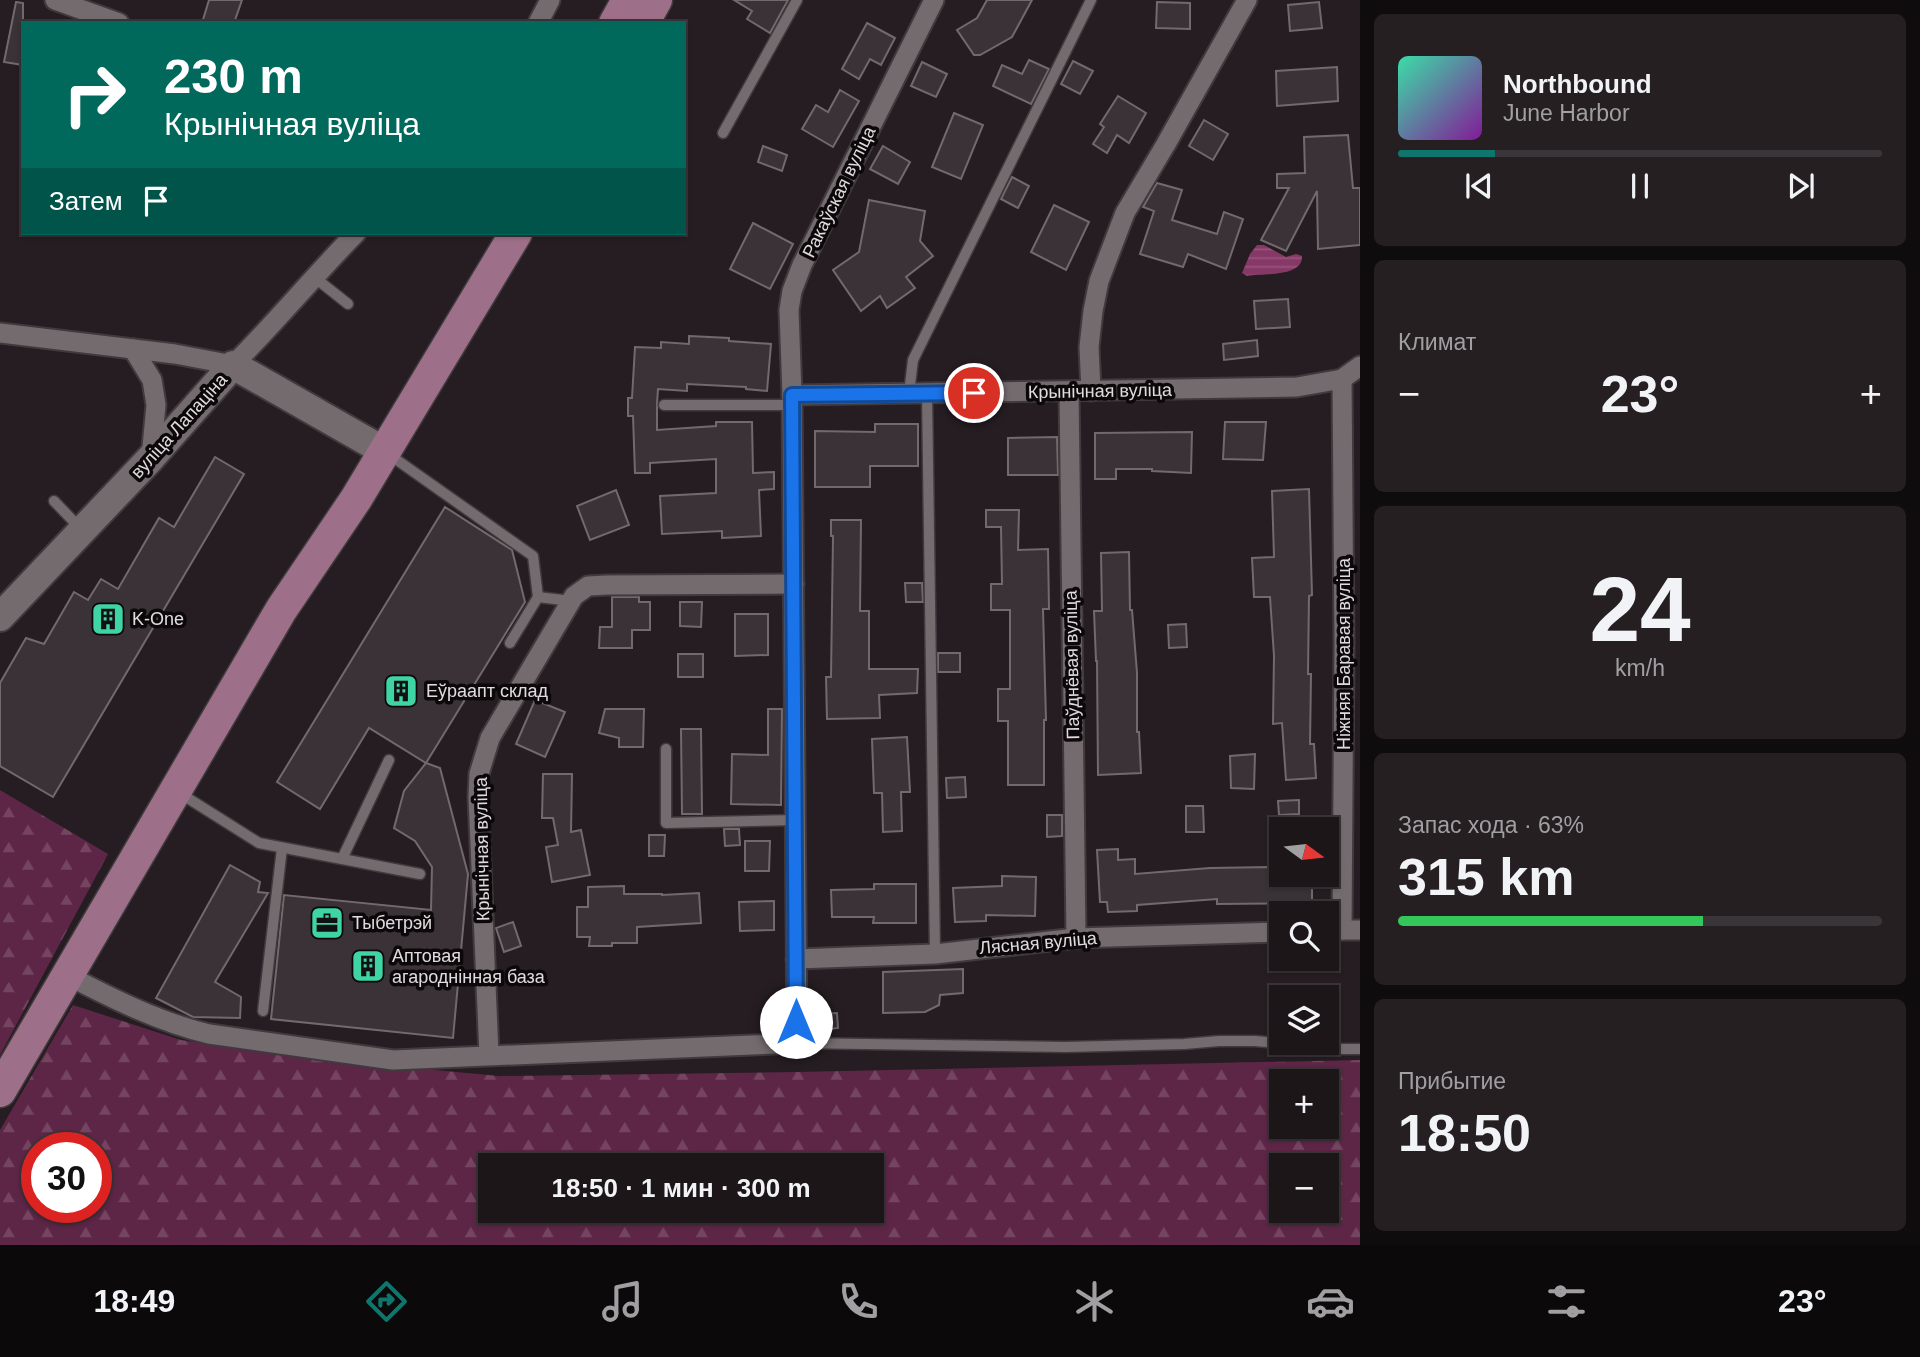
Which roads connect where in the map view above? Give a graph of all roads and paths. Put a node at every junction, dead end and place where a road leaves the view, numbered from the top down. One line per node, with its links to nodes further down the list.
1 (55, 0): 9 (street)
2 (550, 0): 10 (street)
3 (628, 0): 11 (main road)
4 (656, 0): 12 (main road)
5 (797, 0): 13 (lane)
6 (934, 0): 27 (street, Ракаўская вуліца)
7 (1091, 0): 26 (lane)
8 (1247, 0): 25 (street)
9 (113, 21)
10 (539, 21)
11 (616, 21)
12 (644, 21)
13 (723, 133)
14 (354, 235): 17 (street, вуліца Лапаціна)
15 (490, 235): 29 (main road)
16 (515, 235): 29 (main road)
17 (313, 277): 18 (lane); 21 (street, вуліца Лапаціна)
18 (348, 304)
19 (0, 333): 20 (street)
20 (133, 349): 21 (street); 30 (street)
21 (233, 365): 29 (main road); 30 (main road, вуліца Лапаціна)
22 (1360, 366): 23 (street, Крынічная вуліца)
23 (1342, 379): 25 (street, Крынічная вуліца); 38 (street, Ніжняя Баравая вуліца)
24 (1069, 391): 25 (street, Крынічная вуліца); 26 (street, Крынічная вуліца); 48 (street, Паўднёвая вуліца)
25 (1090, 391)
26 (918, 393): 27 (street, Крынічная вуліца); 49 (lane)
27 (792, 400): 28 (lane); 33 (street, Ракаўская вуліца)
28 (664, 405)
29 (375, 446): 34 (lane); 41 (main road)
30 (150, 459): 32 (main road, вуліца Лапаціна)
31 (54, 501): 32 (lane)
32 (83, 530): 36 (main road, вуліца Лапаціна)
33 (794, 584): 35 (street); 42 (street, Ракаўская вуліца)
34 (538, 597): 35 (lane); 37 (lane)
35 (571, 601): 55 (street, Крынічная вуліца)
36 (0, 617)
37 (510, 643)
38 (1352, 644): 46 (street, Ніжняя Баравая вуліца)
39 (666, 750): 42 (lane)
40 (389, 760): 44 (lane)
41 (175, 790): 43 (lane); 51 (main road)
42 (795, 820): 50 (street, Ракаўская вуліца)
43 (282, 848): 44 (lane); 52 (lane)
44 (342, 859): 45 (lane)
45 (420, 874)
46 (1343, 930)
47 (1269, 932): 48 (street, Лясная вуліца)
48 (1076, 938): 49 (street, Лясная вуліца)
49 (934, 954): 50 (street, Лясная вуліца)
50 (796, 959): 53 (street, Ракаўская вуліца)
51 (66, 975): 55 (street); 56 (main road)
52 (263, 1011)
53 (797, 1043): 54 (lane); 55 (street)
54 (1360, 1049)
55 (489, 1055)
56 (0, 1091)

